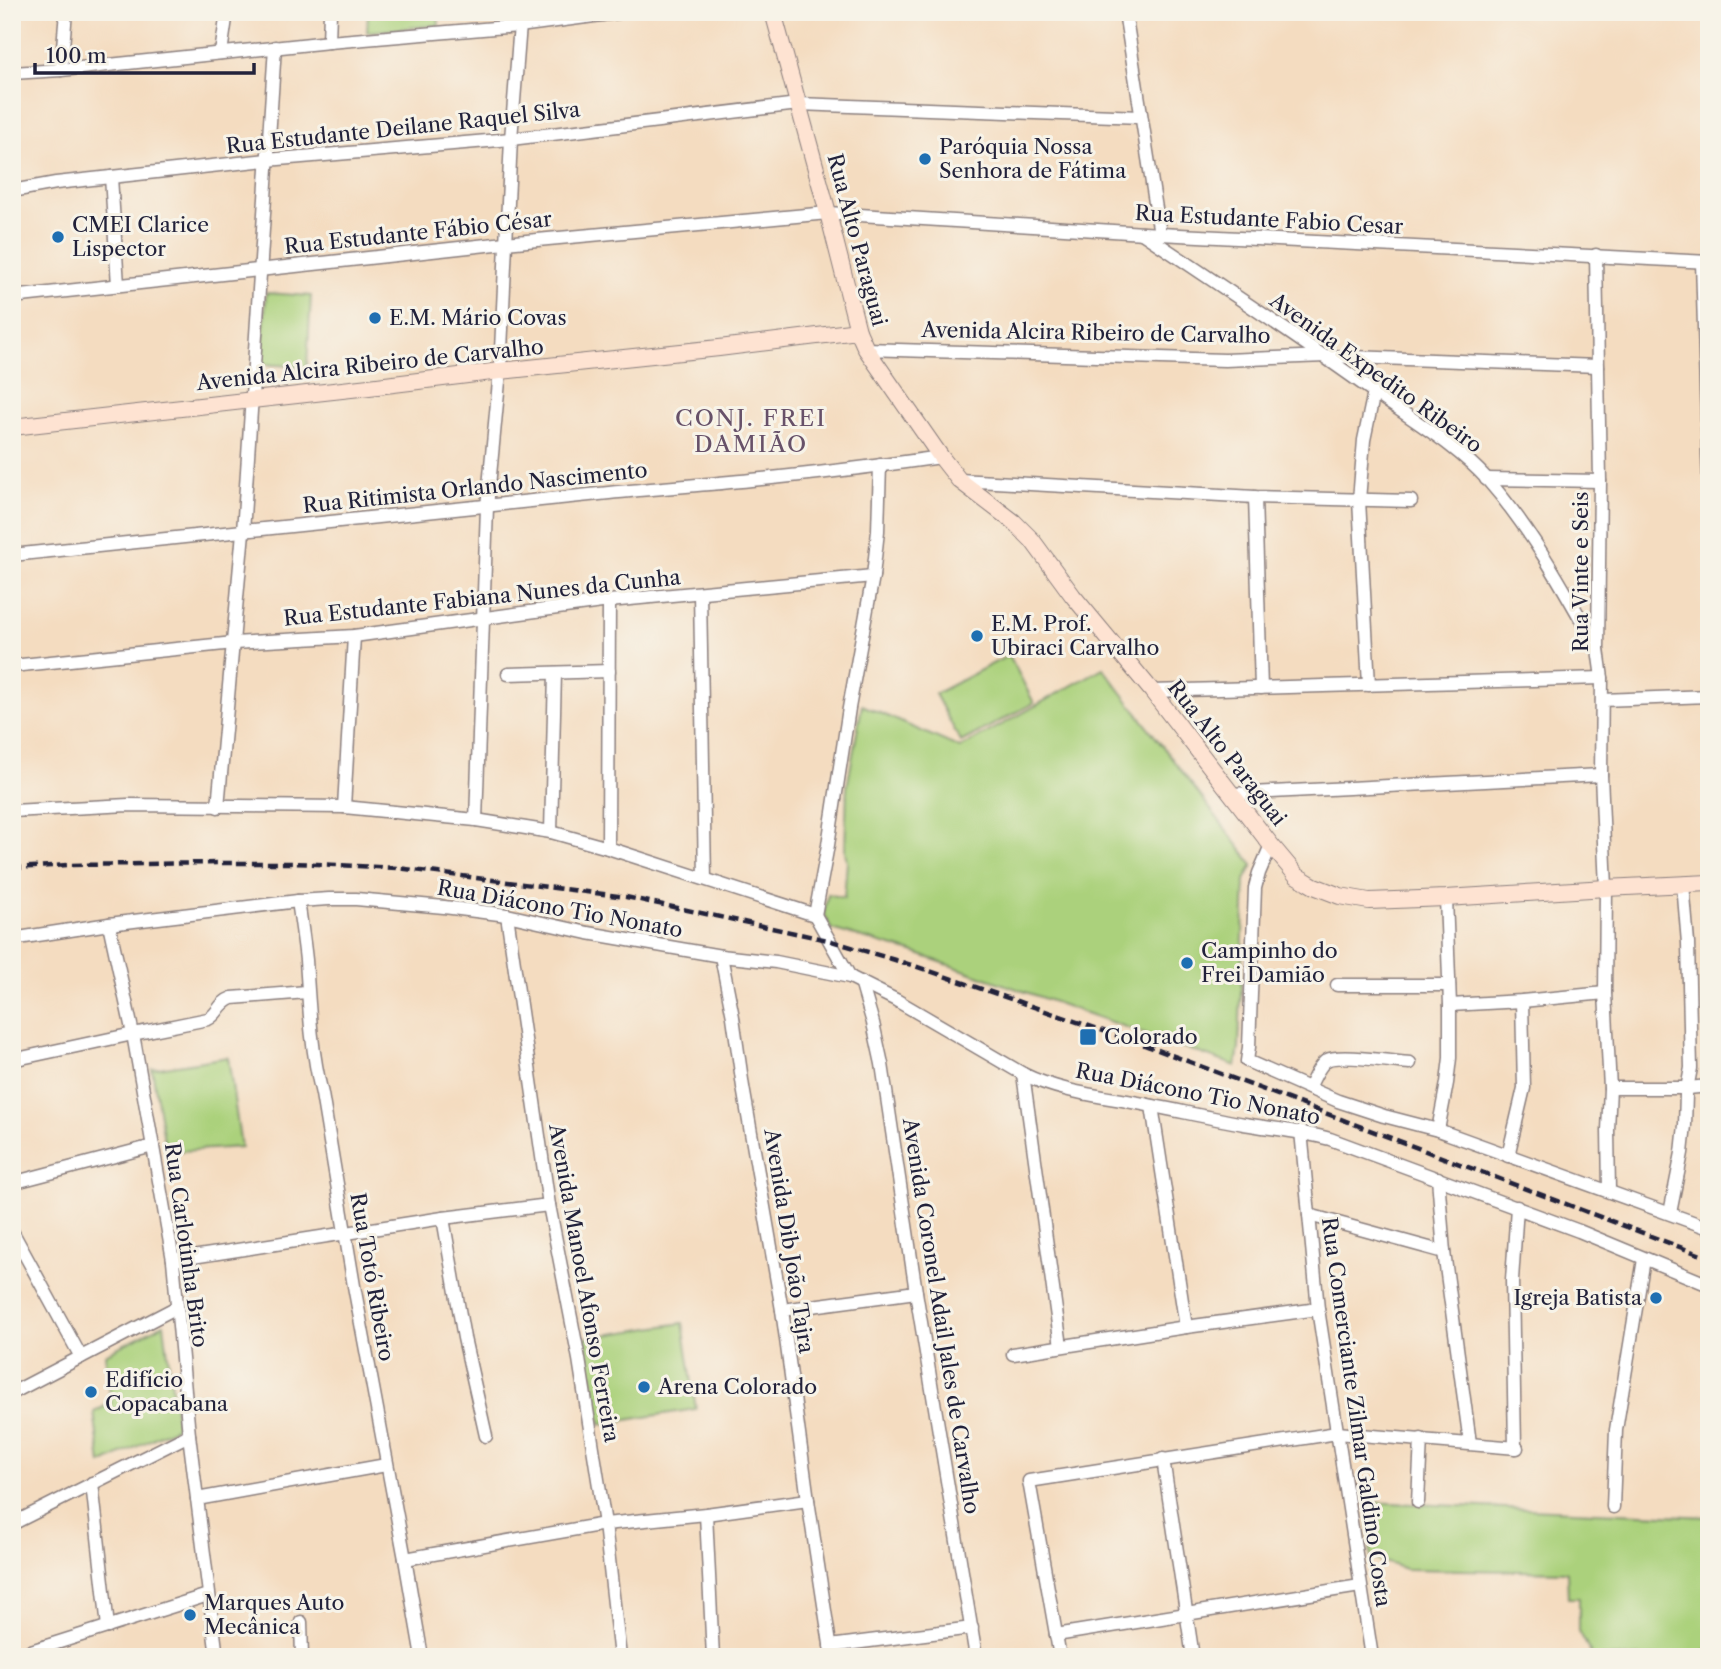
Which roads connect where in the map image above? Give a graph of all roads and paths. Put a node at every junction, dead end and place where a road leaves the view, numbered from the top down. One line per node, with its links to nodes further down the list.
1 (66, 12): 11 (street)
2 (227, 12): 10 (street)
3 (330, 12): 8 (street)
4 (625, 12): 7 (street)
5 (773, 12): 13 (street, Rua Alto Paraguai)
6 (1125, 12): 14 (street)
7 (520, 19): 8 (street); 15 (street)
8 (329, 42): 9 (street)
9 (275, 47): 10 (street); 16 (street)
10 (222, 53): 11 (street)
11 (61, 70): 12 (street)
12 (12, 73)
13 (798, 104): 14 (street, Rua Estudante Deilane Raquel Silva); 15 (street, Rua Estudante Deilane Raquel Silva); 19 (street, Rua Alto Paraguai)
14 (1141, 117): 21 (street)
15 (511, 139): 16 (street, Rua Estudante Deilane Raquel Silva); 22 (street)
16 (267, 160): 17 (street, Rua Estudante Deilane Raquel Silva); 25 (street)
17 (111, 177): 18 (street, Rua Estudante Deilane Raquel Silva); 26 (street)
18 (12, 191)
19 (828, 213): 20 (street, Rua Estudante Fabio Cesar); 22 (street, Rua Estudante Fábio César); 28 (street, Rua Alto Paraguai)
20 (1142, 232): 21 (street, Rua Estudante Fabio Cesar); 30 (street, Avenida Expedito Ribeiro)
21 (1160, 234): 23 (street, Rua Estudante Fabio Cesar)
22 (505, 243): 25 (street, Rua Estudante Fábio César); 32 (street)
23 (1596, 256): 24 (street, Rua Estudante Fabio Cesar); 31 (street, Rua Vinte e Seis)
24 (1705, 262): 41 (street)
25 (259, 269): 26 (street, Rua Estudante Fábio César); 34 (street)
26 (118, 285): 27 (street, Rua Estudante Fábio César)
27 (12, 297)
28 (858, 331): 29 (street, Rua Alto Paraguai); 32 (street, Avenida Alcira Ribeiro de Carvalho)
29 (866, 349): 30 (street, Avenida Alcira Ribeiro de Carvalho); 36 (street, Rua Alto Paraguai)
30 (1326, 356): 31 (street, Avenida Alcira Ribeiro de Carvalho); 33 (street, Avenida Expedito Ribeiro)
31 (1598, 366): 40 (street, Rua Vinte e Seis)
32 (500, 371): 34 (street, Avenida Alcira Ribeiro de Carvalho); 45 (street)
33 (1374, 392): 38 (street, Avenida Expedito Ribeiro); 43 (street)
34 (253, 399): 35 (street, Avenida Alcira Ribeiro de Carvalho); 46 (street)
35 (12, 427)
36 (941, 457): 37 (street, Rua Ritimista Orlando Nascimento); 39 (street, Rua Alto Paraguai)
37 (880, 465): 45 (street, Rua Ritimista Orlando Nascimento); 48 (street)
38 (1486, 479): 40 (street); 54 (street, Avenida Expedito Ribeiro)
39 (959, 480): 42 (street); 62 (street, Rua Alto Paraguai)
40 (1600, 481): 54 (street, Rua Vinte e Seis)
41 (1709, 486)
42 (1255, 497): 43 (street); 61 (street)
43 (1359, 500): 44 (street); 60 (street)
44 (1411, 501)
45 (487, 508): 46 (street, Rua Ritimista Orlando Nascimento); 51 (street)
46 (243, 532): 47 (street, Rua Ritimista Orlando Nascimento); 53 (street)
47 (12, 555)
48 (873, 576): 49 (street, Rua Estudante Fabiana Nunes da Cunha); 81 (street)
49 (700, 593): 50 (street, Rua Estudante Fabiana Nunes da Cunha); 74 (street)
50 (609, 601): 51 (street, Rua Estudante Fabiana Nunes da Cunha); 56 (street)
51 (483, 619): 52 (street, Rua Estudante Fabiana Nunes da Cunha); 70 (street)
52 (354, 636): 53 (street, Rua Estudante Fabiana Nunes da Cunha); 68 (street)
53 (234, 643): 55 (street, Rua Estudante Fabiana Nunes da Cunha); 67 (street)
54 (1598, 649): 59 (street, Rua Vinte e Seis)
55 (12, 666)
56 (609, 671): 57 (street); 73 (street)
57 (555, 673): 58 (street); 71 (street)
58 (508, 674)
59 (1602, 678): 60 (street); 64 (street, Rua Vinte e Seis)
60 (1369, 685): 61 (street)
61 (1261, 688): 62 (street)
62 (1152, 691): 66 (street, Rua Alto Paraguai)
63 (1709, 696): 64 (street)
64 (1602, 700): 65 (street, Rua Vinte e Seis)
65 (1601, 775): 66 (street); 77 (street, Rua Vinte e Seis)
66 (1231, 794): 72 (street, Rua Alto Paraguai)
67 (218, 807): 68 (street); 69 (street)
68 (344, 807): 70 (street)
69 (12, 811)
70 (476, 820): 71 (street)
71 (551, 832): 73 (street)
72 (1271, 845): 78 (street, Rua Alto Paraguai); 97 (street)
73 (608, 848): 74 (street)
74 (705, 879): 81 (street)
75 (1709, 883): 76 (street, Rua Alto Paraguai)
76 (1683, 884): 77 (street, Rua Alto Paraguai); 99 (street)
77 (1606, 888): 78 (street, Rua Alto Paraguai); 89 (street, Rua Vinte e Seis)
78 (1446, 898): 87 (street)
79 (298, 901): 80 (street, Rua Diácono Tio Nonato); 82 (street, Rua Diácono Tio Nonato); 88 (street, Rua Totó Ribeiro)
80 (507, 915): 84 (street, Rua Diácono Tio Nonato); 108 (street, Avenida Manoel Afonso Ferreira)
81 (815, 915): 85 (street)
82 (109, 924): 83 (street, Rua Diácono Tio Nonato); 92 (street, Rua Carlotinha Brito)
83 (12, 939)
84 (721, 956): 85 (street, Rua Diácono Tio Nonato); 123 (street, Avenida Dib João Tajra)
85 (856, 979): 95 (street, Rua Diácono Tio Nonato); 120 (street, Avenida Coronel Adail Jales de Carvalho)
86 (1337, 985): 87 (street)
87 (1449, 985): 91 (street)
88 (307, 992): 92 (street); 115 (street, Rua Totó Ribeiro)
89 (1605, 993): 90 (street); 98 (street, Rua Vinte e Seis)
90 (1522, 1001): 91 (street); 104 (street)
91 (1450, 1005): 101 (street)
92 (133, 1034): 93 (street); 103 (street, Rua Carlotinha Brito)
93 (12, 1060)
94 (1410, 1063): 97 (street)
95 (1023, 1074): 100 (street, Rua Diácono Tio Nonato); 125 (street)
96 (1709, 1086): 99 (street)
97 (1309, 1088): 101 (street)
98 (1610, 1088): 99 (street); 107 (street, Rua Vinte e Seis)
99 (1688, 1088): 110 (street)
100 (1152, 1106): 102 (street, Rua Diácono Tio Nonato); 124 (street)
101 (1438, 1130): 104 (street)
102 (1301, 1131): 105 (street, Rua Diácono Tio Nonato); 111 (street, Rua Comerciante Zilmar Galdino Costa)
103 (153, 1146): 106 (street); 117 (street, Rua Carlotinha Brito)
104 (1508, 1156): 107 (street)
105 (1438, 1178): 109 (street, Rua Diácono Tio Nonato); 116 (street)
106 (12, 1183)
107 (1609, 1191): 110 (street)
108 (549, 1205): 112 (street); 143 (street, Avenida Manoel Afonso Ferreira)
109 (1517, 1207): 118 (street, Rua Diácono Tio Nonato); 133 (street)
110 (1670, 1213): 113 (street)
111 (1309, 1215): 116 (street); 122 (street, Rua Comerciante Zilmar Galdino Costa)
112 (443, 1218): 115 (street); 131 (street)
113 (1709, 1228)
114 (12, 1231): 127 (street)
115 (345, 1233): 117 (street); 135 (street, Rua Totó Ribeiro)
116 (1444, 1252): 133 (street)
117 (173, 1259): 121 (street, Rua Carlotinha Brito)
118 (1644, 1259): 119 (street, Rua Diácono Tio Nonato); 140 (street)
119 (1709, 1285)
120 (916, 1292): 123 (street); 150 (street, Avenida Coronel Adail Jales de Carvalho)
121 (177, 1307): 127 (street); 130 (street, Rua Carlotinha Brito)
122 (1318, 1309): 124 (street); 129 (street, Rua Comerciante Zilmar Galdino Costa)
123 (782, 1310): 138 (street, Avenida Dib João Tajra)
124 (1186, 1327): 125 (street)
125 (1061, 1346): 126 (street)
126 (1013, 1354)
127 (81, 1357): 128 (street)
128 (12, 1393)
129 (1336, 1433): 132 (street); 134 (street); 145 (street, Rua Comerciante Zilmar Galdino Costa)
130 (189, 1436): 136 (street); 137 (street, Rua Carlotinha Brito)
131 (486, 1436)
132 (1421, 1439): 133 (street); 139 (street)
133 (1471, 1443)
134 (1163, 1459): 147 (street); 151 (street)
135 (386, 1465): 137 (street); 144 (street, Rua Totó Ribeiro)
136 (92, 1483): 142 (street); 149 (street)
137 (197, 1499): 146 (street, Rua Carlotinha Brito)
138 (808, 1500): 141 (street); 153 (street, Avenida Dib João Tajra)
139 (1418, 1502)
140 (1613, 1507)
141 (706, 1514): 143 (street); 159 (street)
142 (12, 1524)
143 (606, 1524): 144 (street); 158 (street, Avenida Manoel Afonso Ferreira)
144 (405, 1559): 157 (street, Rua Totó Ribeiro)
145 (1360, 1586): 147 (street); 163 (street, Rua Comerciante Zilmar Galdino Costa)
146 (208, 1595): 149 (street); 155 (street, Rua Carlotinha Brito)
147 (1186, 1613): 151 (street); 162 (street)
148 (301, 1622): 156 (street)
149 (108, 1627): 154 (street)
150 (972, 1628): 153 (street); 160 (street, Avenida Coronel Adail Jales de Carvalho)
151 (1056, 1635): 161 (street)
152 (12, 1646): 154 (street)
153 (831, 1651)
154 (13, 1656)
155 (217, 1657)
156 (302, 1657)
157 (422, 1657)
158 (620, 1657)
159 (713, 1657)
160 (976, 1657)
161 (1060, 1657)
162 (1193, 1657)
163 (1372, 1657)

